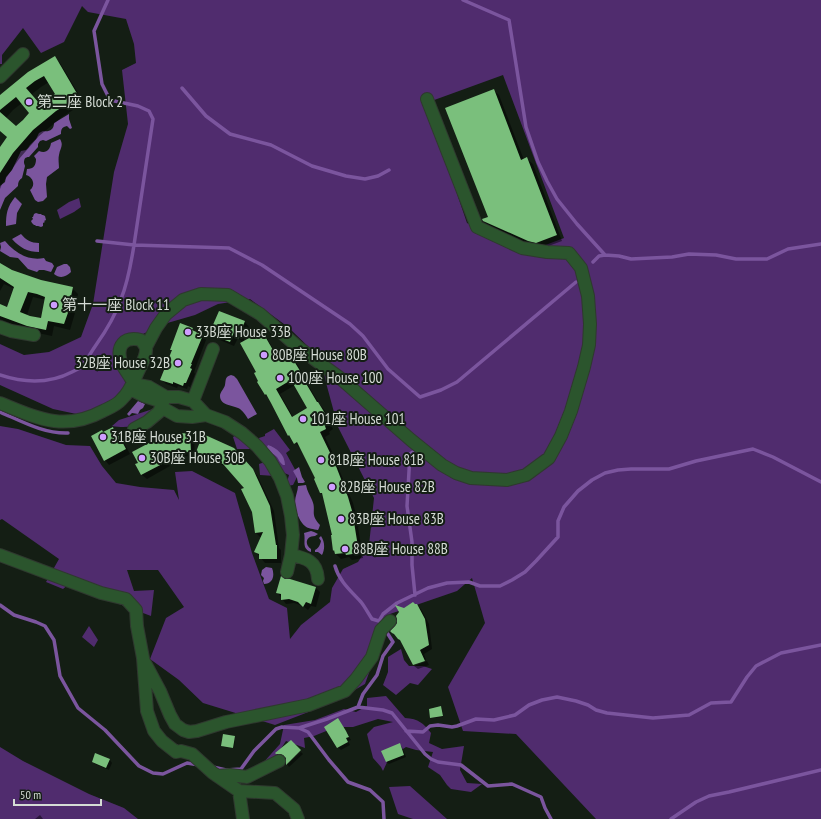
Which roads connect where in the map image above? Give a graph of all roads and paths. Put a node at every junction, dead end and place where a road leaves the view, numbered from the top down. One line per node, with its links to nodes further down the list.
1 (23, 54): 2 (street)
2 (0, 77)
3 (428, 99): 6 (street)
4 (0, 327): 5 (street)
5 (34, 335)
6 (146, 347): 8 (street); 8 (street)
7 (213, 349): 9 (street)
8 (132, 385): 10 (street); 11 (street)
9 (193, 401): 11 (street); 12 (street)
10 (0, 402)
11 (163, 402): 12 (street); 13 (street)
12 (206, 415): 15 (street)
13 (134, 429)
14 (0, 555): 19 (street)
15 (291, 555): 16 (street); 17 (street)
16 (286, 572)
17 (318, 579)
18 (390, 621): 19 (street)
19 (143, 658): 21 (street)
20 (279, 761): 21 (street)
21 (215, 775): 22 (street)
22 (239, 791): 23 (street); 24 (street)
23 (243, 819)
24 (298, 819)

